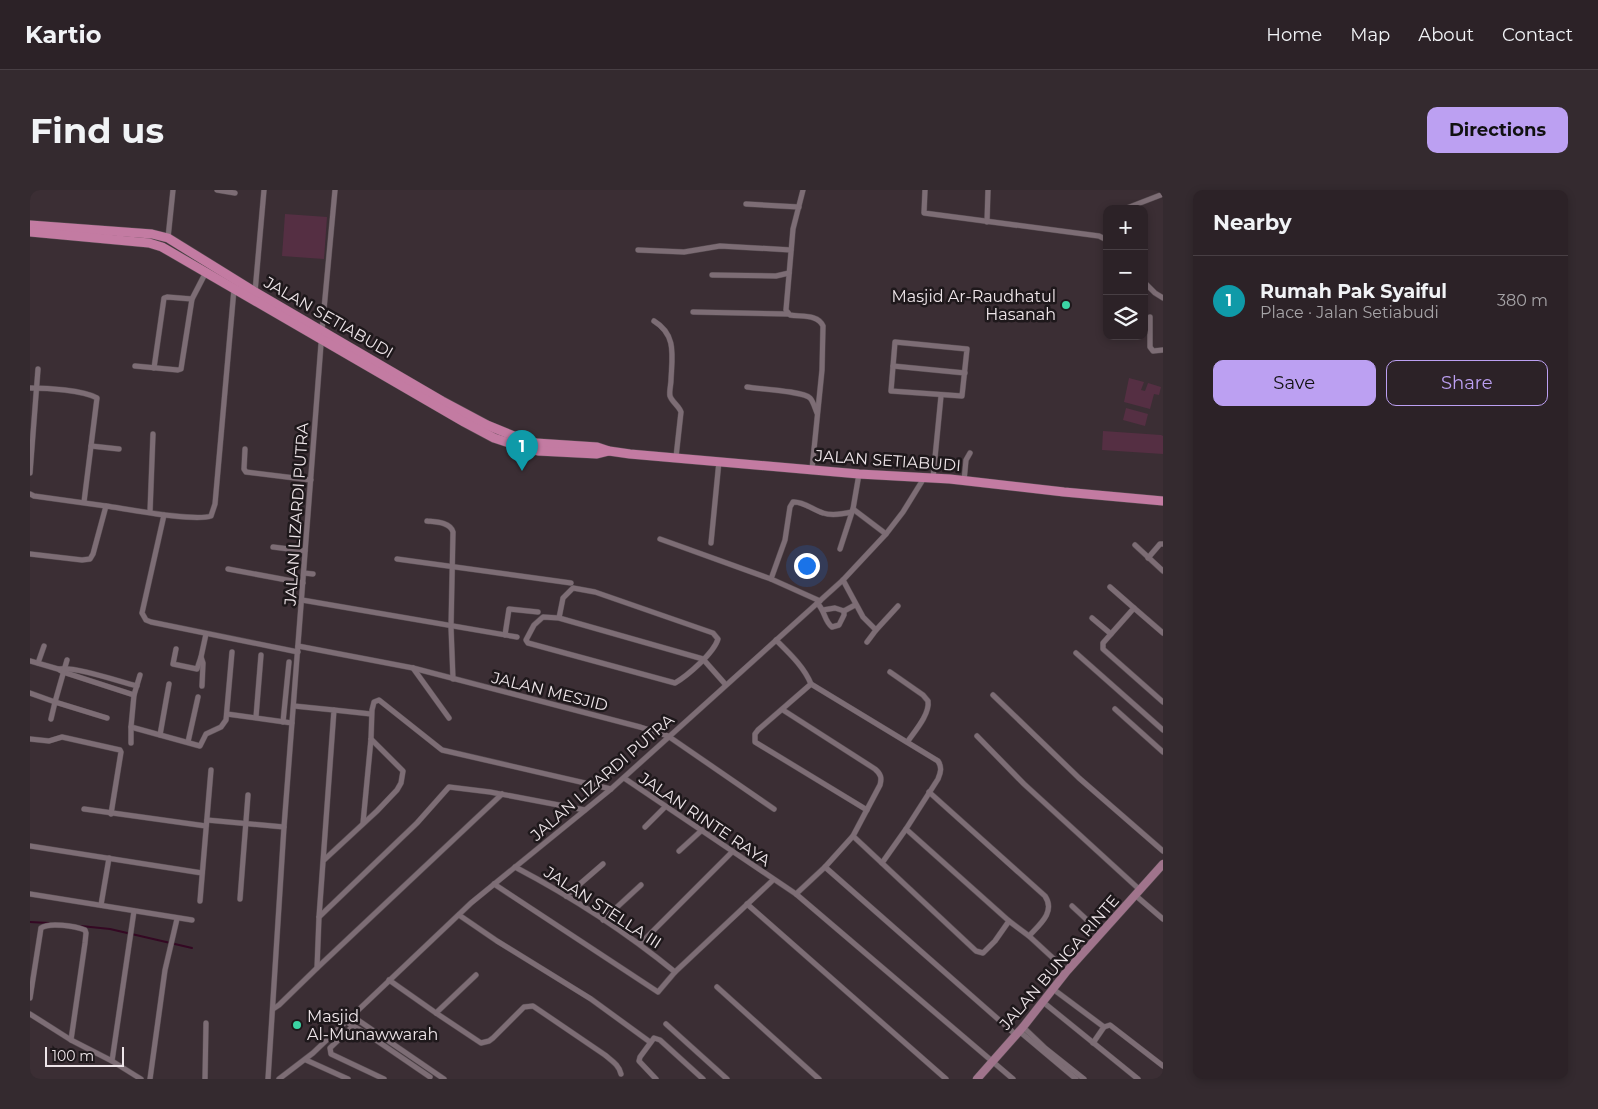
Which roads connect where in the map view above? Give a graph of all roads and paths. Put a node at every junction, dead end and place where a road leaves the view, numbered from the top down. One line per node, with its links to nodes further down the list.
1 (173, 190): 16 (street)
2 (217, 190): 8 (street)
3 (264, 190): 25 (street)
4 (334, 190): 32 (street, JALAN LIZARDI PUTRA)
5 (803, 190): 12 (street)
6 (925, 190): 13 (street)
7 (988, 190): 13 (street)
8 (235, 193)
9 (1163, 194): 11 (street)
10 (746, 204): 12 (street)
11 (1135, 205)
12 (799, 206): 19 (street)
13 (987, 222): 17 (street)
14 (30, 225): 16 (main road, JALAN SETIABUDI)
15 (30, 232): 20 (main road, JALAN SETIABUDI)
16 (168, 238): 25 (main road, JALAN SETIABUDI)
17 (1103, 238)
18 (638, 250): 19 (street)
19 (791, 250): 21 (street)
20 (206, 272): 24 (main road, JALAN SETIABUDI); 26 (street)
21 (789, 273): 22 (street); 29 (street)
22 (712, 275)
23 (1148, 286): 27 (street)
24 (234, 289): 32 (main road, JALAN SETIABUDI); 63 (street)
25 (255, 292): 32 (main road, JALAN SETIABUDI)
26 (192, 298): 36 (street); 36 (street)
27 (1163, 298)
28 (693, 312): 29 (street)
29 (788, 314): 43 (street)
30 (1150, 317): 33 (street)
31 (654, 321): 49 (street)
32 (322, 336): 49 (main road, JALAN SETIABUDI); 55 (street, JALAN LIZARDI PUTRA)
33 (1163, 350)
34 (135, 366): 36 (street)
35 (892, 366): 38 (street); 38 (street); 42 (street)
36 (154, 368)
37 (38, 369): 41 (street)
38 (964, 372): 42 (street)
39 (747, 387): 43 (street)
40 (30, 388): 41 (street)
41 (37, 388): 45 (street); 52 (street)
42 (941, 396): 54 (street)
43 (818, 416): 51 (street)
44 (153, 434): 62 (street)
45 (91, 446): 46 (street); 59 (street)
46 (119, 448)
47 (245, 449): 55 (street)
48 (970, 453): 56 (street)
49 (676, 457): 50 (main road, JALAN SETIABUDI)
50 (719, 461): 51 (main road, JALAN SETIABUDI); 67 (street)
51 (812, 469): 53 (main road, JALAN SETIABUDI)
52 (30, 473)
53 (858, 474): 54 (main road, JALAN SETIABUDI); 61 (street)
54 (929, 478): 56 (main road, JALAN SETIABUDI); 65 (street, JALAN LIZARDI PUTRA)
55 (311, 480): 72 (street, JALAN LIZARDI PUTRA)
56 (964, 481): 58 (main road, JALAN SETIABUDI)
57 (30, 494): 59 (street)
58 (1163, 501)
59 (84, 502): 60 (street)
60 (106, 506): 62 (street); 73 (street)
61 (852, 511): 65 (street); 71 (street); 81 (street)
62 (150, 512): 63 (street)
63 (164, 515): 99 (street)
64 (427, 521): 76 (street)
65 (886, 534): 82 (street, JALAN LIZARDI PUTRA)
66 (660, 539): 81 (street)
67 (711, 543)
68 (1163, 544): 74 (street)
69 (1135, 545): 74 (street)
70 (273, 547): 72 (street)
71 (840, 549)
72 (305, 551): 79 (street, JALAN LIZARDI PUTRA)
73 (30, 554)
74 (1148, 558): 78 (street)
75 (397, 559): 76 (street)
76 (452, 568): 84 (street); 96 (street)
77 (228, 569): 83 (street)
78 (1163, 571)
79 (304, 573): 80 (street); 83 (street, JALAN LIZARDI PUTRA)
80 (313, 574)
81 (771, 579): 87 (street)
82 (843, 580): 87 (street, JALAN LIZARDI PUTRA); 88 (street)
83 (303, 582): 86 (street, JALAN LIZARDI PUTRA)
84 (571, 583)
85 (1110, 587): 90 (street)
86 (302, 600): 96 (street); 106 (street, JALAN LIZARDI PUTRA)
87 (819, 602): 91 (street); 103 (street, JALAN LIZARDI PUTRA)
88 (855, 605): 92 (street); 97 (street)
89 (898, 606): 97 (street)
90 (1134, 608): 98 (street); 100 (street)
91 (823, 610): 92 (street); 92 (street)
92 (844, 611)
93 (538, 612): 101 (street)
94 (559, 618): 114 (street); 114 (street); 114 (street)
95 (1092, 618): 100 (street)
96 (452, 627): 101 (street); 122 (street)
97 (876, 630): 104 (street)
98 (1163, 633)
99 (206, 634): 109 (street); 112 (street)
100 (1111, 634): 133 (street)
101 (505, 635): 102 (street)
102 (517, 637)
103 (776, 640): 124 (street); 125 (street, JALAN LIZARDI PUTRA)
104 (867, 642)
105 (44, 646): 117 (street)
106 (298, 646): 109 (street, JALAN LIZARDI PUTRA); 118 (street, JALAN MESJID)
107 (176, 649): 112 (street)
108 (232, 652): 138 (street)
109 (298, 652): 134 (street, JALAN LIZARDI PUTRA)
110 (1076, 653): 147 (street)
111 (261, 655): 140 (street)
112 (201, 657): 127 (street)
113 (67, 660): 119 (street)
114 (703, 660): 125 (street)
115 (30, 661): 117 (street)
116 (289, 662): 144 (street)
117 (38, 663): 119 (street)
118 (413, 668): 122 (street, JALAN MESJID); 142 (street)
119 (62, 670): 126 (street); 129 (street); 132 (street)
120 (890, 672): 153 (street)
121 (140, 676): 126 (street)
122 (453, 679): 149 (street, JALAN MESJID)
123 (169, 684): 148 (street)
124 (811, 684): 137 (street); 153 (street)
125 (726, 685): 149 (street, JALAN LIZARDI PUTRA)
126 (137, 686): 129 (street)
127 (202, 686)
128 (30, 693): 132 (street)
129 (134, 695): 146 (street)
130 (994, 695): 178 (street)
131 (198, 697): 154 (street)
132 (55, 702): 141 (street); 143 (street)
133 (1163, 702)
134 (294, 706): 136 (street); 145 (street, JALAN LIZARDI PUTRA)
135 (1115, 709): 156 (street)
136 (334, 710): 139 (street); 182 (street)
137 (783, 710): 167 (street); 167 (street)
138 (227, 714): 140 (street); 154 (street)
139 (372, 714): 151 (street); 159 (street)
140 (256, 717): 144 (street)
141 (107, 718)
142 (449, 718)
143 (51, 719)
144 (283, 722): 145 (street)
145 (292, 722): 172 (street, JALAN LIZARDI PUTRA)
146 (131, 727): 148 (street); 155 (street)
147 (1163, 730)
148 (160, 735): 154 (street)
149 (668, 736): 158 (street, JALAN LIZARDI PUTRA); 165 (street, JALAN MESJID)
150 (977, 736): 192 (street)
151 (371, 738): 169 (street); 169 (street)
152 (30, 739): 168 (street)
153 (908, 741): 160 (street)
154 (188, 742)
155 (130, 743)
156 (1163, 752)
157 (211, 770): 170 (street)
158 (624, 778): 159 (street, JALAN LIZARDI PUTRA); 163 (street, JALAN RINTE RAYA)
159 (611, 789): 166 (street, JALAN LIZARDI PUTRA)
160 (929, 792): 174 (street); 210 (street)
161 (502, 794): 166 (street); 204 (street); 212 (street)
162 (248, 795): 171 (street)
163 (665, 807): 173 (street); 175 (street, JALAN RINTE RAYA)
164 (84, 809): 168 (street)
165 (774, 809)
166 (585, 810): 186 (street, JALAN LIZARDI PUTRA)
167 (867, 810): 176 (street)
168 (111, 814): 170 (street)
169 (363, 822): 182 (street)
170 (206, 823): 171 (street); 188 (street)
171 (246, 824): 172 (street); 196 (street)
172 (284, 827): 221 (street, JALAN LIZARDI PUTRA)
173 (645, 827)
174 (906, 829): 183 (street); 208 (street)
175 (702, 830): 179 (street); 180 (street, JALAN RINTE RAYA)
176 (853, 836): 183 (street); 187 (street)
177 (30, 846): 181 (street)
178 (1163, 850)
179 (679, 851)
180 (732, 852): 189 (street, JALAN RINTE RAYA); 211 (street)
181 (109, 858): 188 (street); 199 (street)
182 (323, 861): 204 (street)
183 (882, 863): 208 (street)
184 (603, 864): 195 (street)
185 (1163, 864): 192 (street, JALAN BUNGA RINTE)
186 (515, 867): 190 (street, JALAN LIZARDI PUTRA); 195 (street, JALAN STELLA III)
187 (825, 867): 194 (street); 230 (street)
188 (202, 873): 197 (street)
189 (773, 880): 194 (street, JALAN RINTE RAYA); 198 (street)
190 (494, 884): 202 (street, JALAN LIZARDI PUTRA); 214 (street)
191 (641, 885): 207 (street)
192 (1138, 893): 205 (street); 209 (street, JALAN BUNGA RINTE)
193 (30, 894): 199 (street)
194 (796, 894): 238 (street, JALAN RINTE RAYA)
195 (566, 896): 207 (street, JALAN STELLA III)
196 (240, 899)
197 (200, 901)
198 (748, 904): 214 (street); 254 (street)
199 (102, 905): 201 (street)
200 (1072, 906): 209 (street)
201 (134, 911): 203 (street); 237 (street)
202 (459, 915): 216 (street, JALAN LIZARDI PUTRA); 234 (street)
203 (177, 918): 206 (street); 243 (street)
204 (319, 918): 212 (street)
205 (1163, 919)
206 (192, 920)
207 (603, 920): 211 (street, JALAN STELLA III)
208 (1009, 921): 210 (street)
209 (1101, 933): 213 (street, JALAN BUNGA RINTE)
210 (1029, 936): 213 (street)
211 (640, 944): 214 (street, JALAN STELLA III)
212 (317, 968): 221 (street)
213 (1068, 971): 218 (street, JALAN BUNGA RINTE)
214 (675, 972)
215 (476, 975): 222 (street)
216 (389, 980): 222 (street); 224 (street, JALAN LIZARDI PUTRA)
217 (717, 987): 253 (street)
218 (1053, 989): 220 (street, JALAN BUNGA RINTE); 229 (street)
219 (30, 998): 233 (street)
220 (1043, 1002): 230 (street, JALAN BUNGA RINTE); 235 (street)
221 (273, 1009): 245 (street, JALAN LIZARDI PUTRA)
222 (436, 1013): 240 (street)
223 (30, 1014): 233 (street)
224 (352, 1016): 225 (street, JALAN LIZARDI PUTRA); 231 (street)
225 (347, 1022): 228 (street); 236 (street, JALAN LIZARDI PUTRA)
226 (206, 1023): 244 (street)
227 (666, 1024): 252 (street)
228 (353, 1026): 232 (street); 248 (street)
229 (1104, 1027): 235 (street); 239 (street)
230 (1019, 1031): 238 (street, JALAN BUNGA RINTE); 257 (street); 258 (street)
231 (378, 1032): 232 (street); 241 (street)
232 (373, 1038): 241 (street)
233 (71, 1040): 237 (street)
234 (650, 1042): 250 (street); 251 (street)
235 (1093, 1043): 259 (street)
236 (307, 1059): 246 (street, JALAN LIZARDI PUTRA); 247 (street)
237 (112, 1061): 242 (street)
238 (992, 1061): 255 (street, JALAN BUNGA RINTE); 256 (street, JALAN RINTE RAYA)
239 (1163, 1066)
240 (621, 1074)
241 (431, 1076): 249 (street)
242 (141, 1079)
243 (150, 1079)
244 (205, 1079)
245 (268, 1079)
246 (279, 1079)
247 (348, 1079)
248 (384, 1079)
249 (444, 1079)
250 (656, 1079)
251 (703, 1079)
252 (727, 1079)
253 (819, 1079)
254 (946, 1079)
255 (977, 1079)
256 (1013, 1079)
257 (1076, 1079)
258 (1084, 1079)
259 (1138, 1079)

